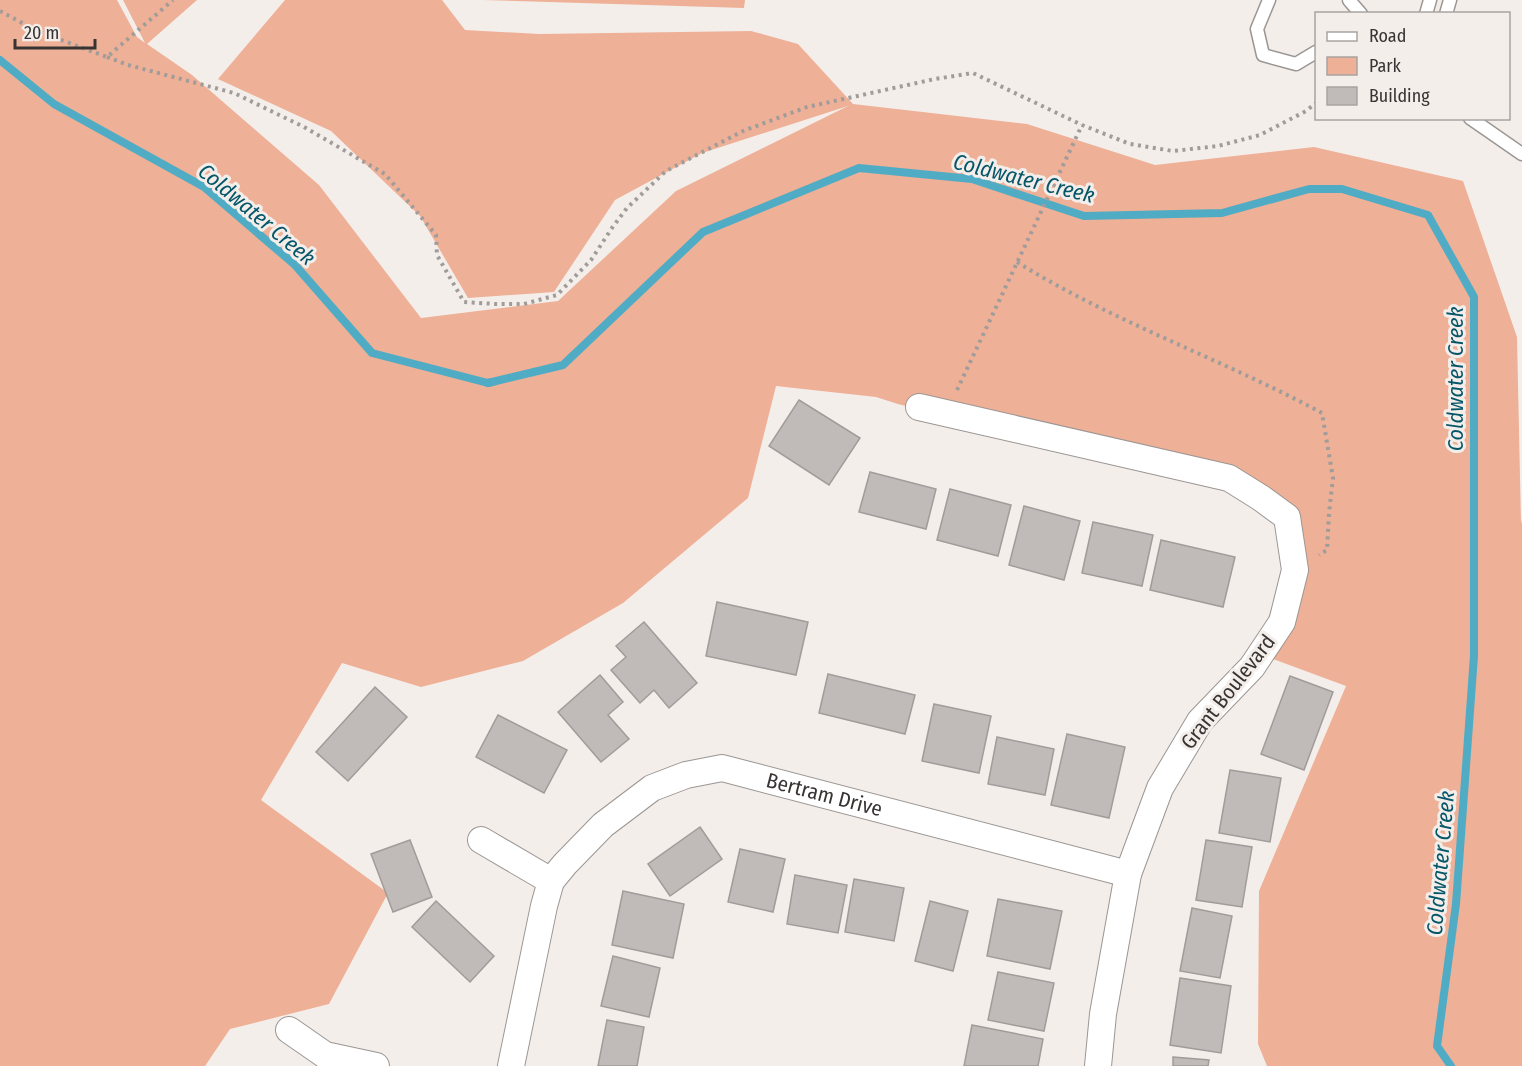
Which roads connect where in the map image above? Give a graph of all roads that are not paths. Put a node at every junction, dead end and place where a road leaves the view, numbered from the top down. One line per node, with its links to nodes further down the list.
1 (1269, 0): 4 (lane)
2 (1348, 0): 3 (lane)
3 (1359, 12)
4 (1315, 53)
5 (1473, 120): 6 (lane)
6 (1522, 154)
7 (919, 407): 9 (street, Grant Boulevard)
8 (481, 840): 10 (street)
9 (1128, 874): 10 (street, Bertram Drive); 14 (street, Grant Boulevard)
10 (551, 880): 13 (street, Bertram Drive)
11 (289, 1030): 12 (street)
12 (376, 1066)
13 (511, 1066)
14 (1098, 1066)

